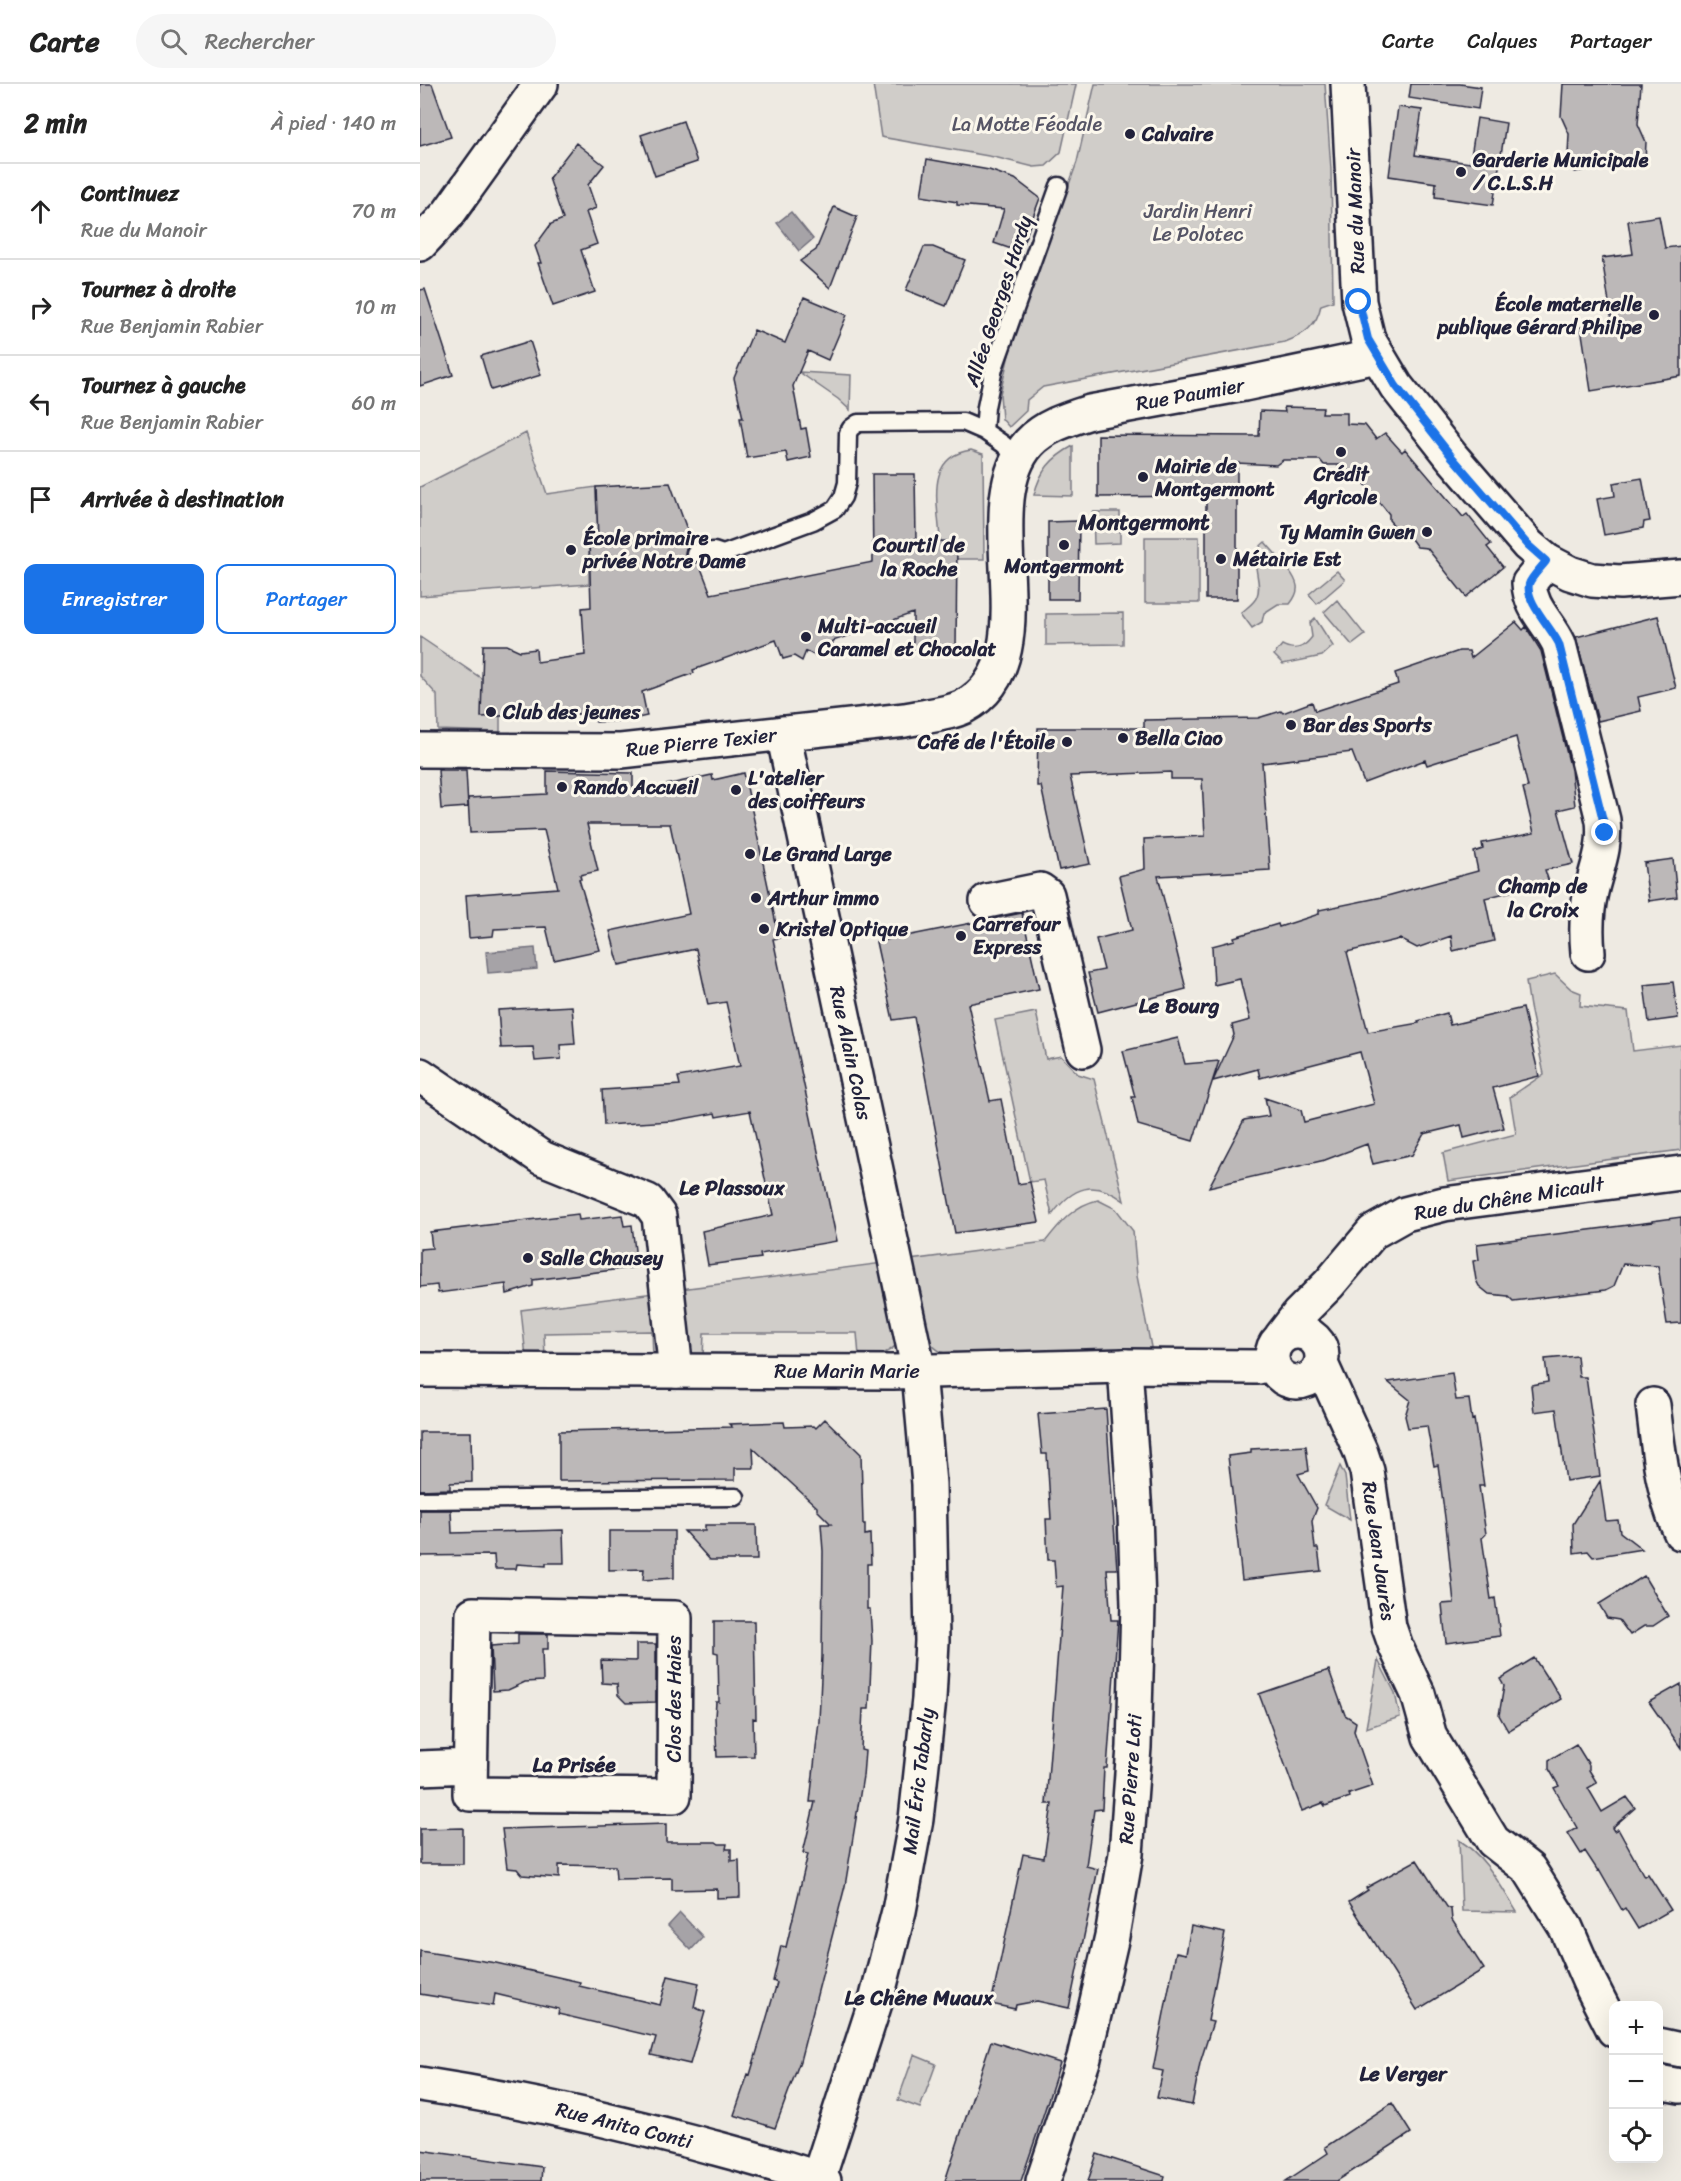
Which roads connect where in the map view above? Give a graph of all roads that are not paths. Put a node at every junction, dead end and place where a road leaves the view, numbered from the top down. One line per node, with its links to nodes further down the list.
1 (541, 84): 4 (street)
2 (1348, 84): 5 (street, Rue du Manoir)
3 (1059, 186): 6 (lane, Allée Georges Hardy)
4 (420, 244)
5 (1377, 356): 7 (street, Rue Paumier); 9 (street, Rue du Manoir)
6 (984, 431): 7 (lane); 8 (lane)
7 (1018, 458): 11 (street, Rue Paumier)
8 (695, 553)
9 (1546, 561): 10 (street, Rue du Manoir); 15 (street)
10 (1681, 577)
11 (977, 697): 12 (street, Rue Pierre Texier)
12 (783, 734): 13 (street, Rue Pierre Texier); 25 (street, Rue Alain Colas)
13 (420, 750)
14 (987, 901): 16 (street)
15 (1588, 953)
16 (1083, 1050)
17 (420, 1075): 24 (street)
18 (1681, 1173): 19 (street, Rue du Chêne Micault)
19 (1329, 1284): 20 (street, Rue du Chêne Micault); 21 (street, Rue du Chêne Micault)
20 (1320, 1355): 21 (street); 21 (street); 27 (street, Rue Jean Jaurès)
21 (1281, 1360): 22 (street, Rue Marin Marie); 27 (street)
22 (1125, 1366): 25 (street, Rue Marin Marie); 38 (street, Rue Pierre Loti)
23 (420, 1370): 24 (street, Rue Marin Marie)
24 (676, 1371): 25 (street, Rue Marin Marie)
25 (919, 1372): 37 (street, Mail Éric Tabarly)
26 (1653, 1405): 30 (street)
27 (1352, 1431): 33 (street, Rue Jean Jaurès)
28 (736, 1497): 29 (lane)
29 (420, 1500)
30 (1681, 1533)
31 (470, 1766): 31 (street, Clos des Haies); 32 (street)
32 (420, 1768)
33 (1609, 2017)
34 (1663, 2046): 35 (street)
35 (1681, 2050)
36 (420, 2084): 37 (street, Rue Anita Conti)
37 (821, 2180)
38 (1043, 2181)

